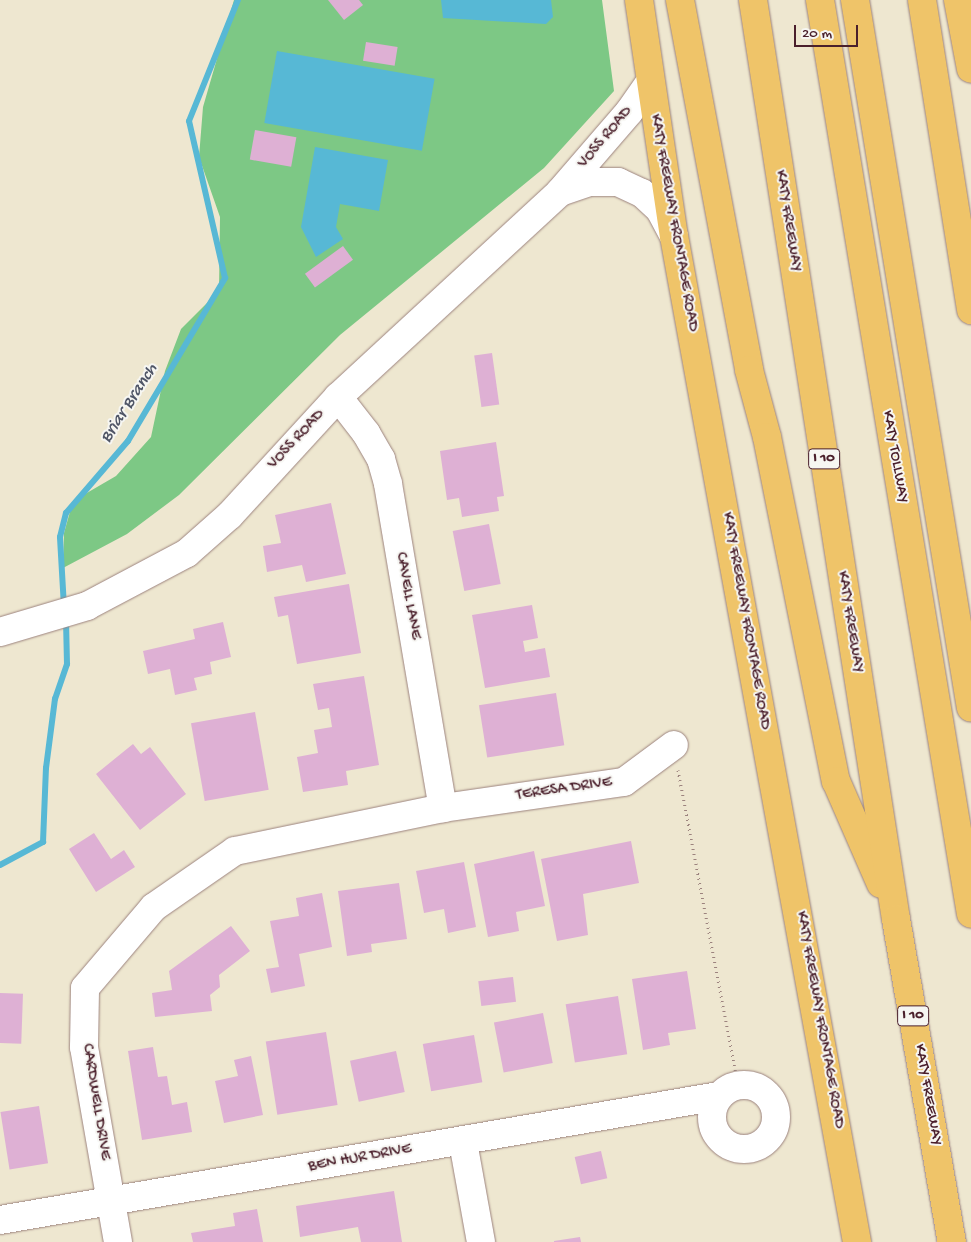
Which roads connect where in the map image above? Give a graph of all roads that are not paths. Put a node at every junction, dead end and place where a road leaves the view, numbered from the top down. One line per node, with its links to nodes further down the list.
1 (638, 0): 9 (main road, KATY FREEWAY FRONTAGE ROAD)
2 (680, 0): 19 (main road)
3 (753, 0): 19 (main road, KATY FREEWAY / I 10)
4 (820, 0): 18 (main road, KATY TOLLWAY)
5 (855, 0): 15 (main road, KATY TOLLWAY)
6 (922, 0): 12 (main road)
7 (958, 0): 8 (main road)
8 (971, 70)
9 (650, 83): 10 (street, VOSS ROAD); 11 (main road, KATY FREEWAY FRONTAGE ROAD)
10 (560, 192): 11 (street, VOSS ROAD); 13 (street, VOSS ROAD)
11 (674, 236): 26 (main road, KATY FREEWAY FRONTAGE ROAD)
12 (971, 310)
13 (338, 397): 14 (street, VOSS ROAD); 17 (street, CAVELL LANE)
14 (0, 632)
15 (971, 708)
16 (674, 745): 17 (street, TERESA DRIVE)
17 (443, 808): 22 (street, CARDWELL DRIVE)
18 (971, 914)
19 (896, 919): 27 (main road, KATY FREEWAY / I 10)
20 (729, 1090): 21 (street, BEN HUR DRIVE)
21 (463, 1142): 22 (street, BEN HUR DRIVE); 25 (street)
22 (110, 1201): 23 (street, BEN HUR DRIVE); 24 (street, CARDWELL DRIVE)
23 (0, 1220)
24 (118, 1242)
25 (481, 1242)
26 (857, 1242)
27 (952, 1242)

